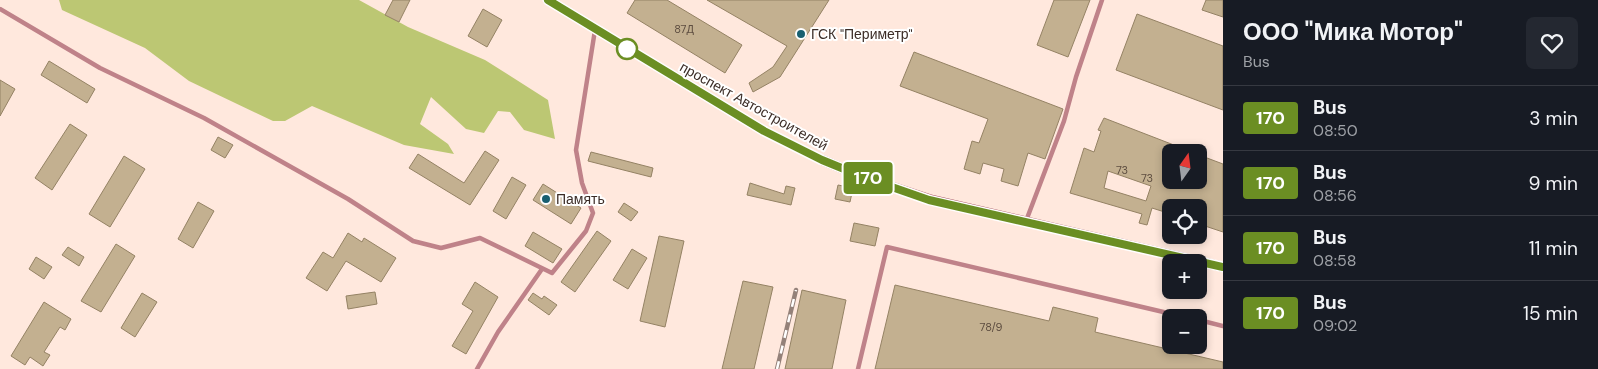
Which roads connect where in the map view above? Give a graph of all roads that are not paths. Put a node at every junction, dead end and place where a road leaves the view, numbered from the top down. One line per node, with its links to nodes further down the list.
1 (548, 0): 4 (main road, проспект Автостроителей)
2 (1102, 0): 5 (lane)
3 (0, 9): 7 (lane)
4 (595, 30): 5 (main road, проспект Автостроителей); 7 (lane)
5 (1026, 222): 6 (main road, проспект Автостроителей)
6 (1223, 267)
7 (542, 269): 11 (lane)
8 (1162, 312): 12 (lane)
9 (1207, 322): 10 (lane)
10 (1223, 326)
11 (478, 369)
12 (858, 369)

